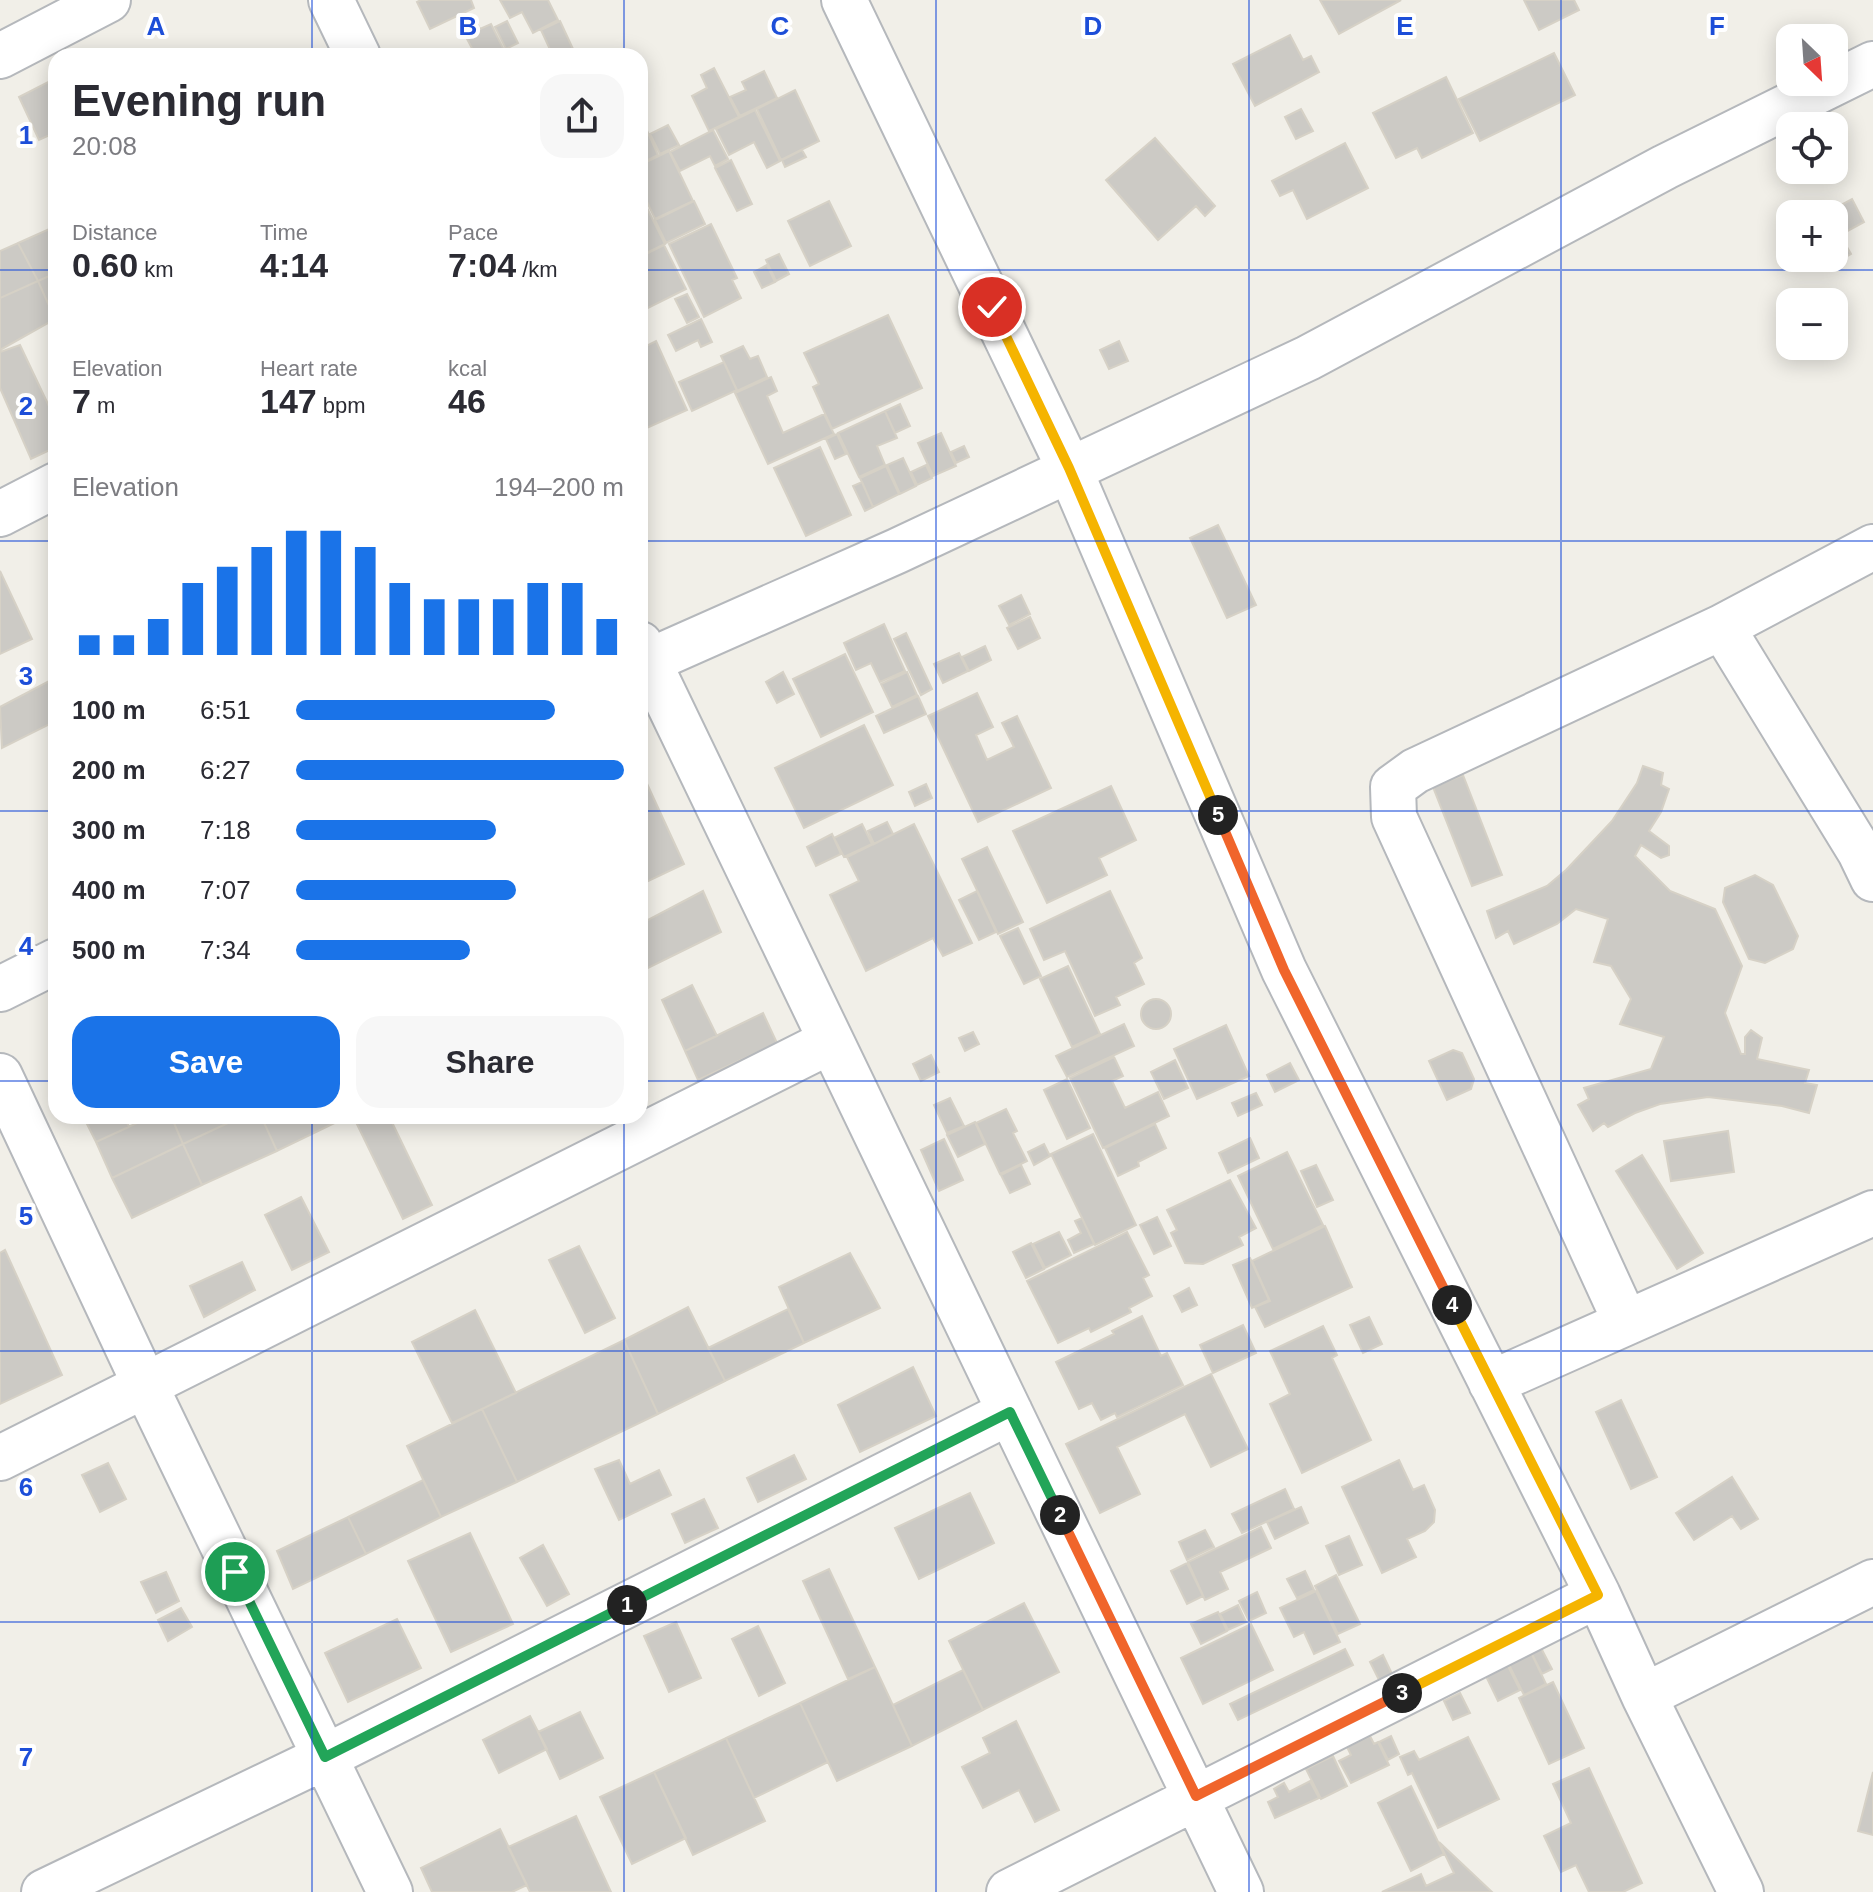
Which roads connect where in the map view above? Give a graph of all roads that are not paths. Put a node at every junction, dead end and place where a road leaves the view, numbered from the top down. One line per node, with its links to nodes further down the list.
1 (108, 0): 5 (street)
2 (331, 0): 4 (street)
3 (844, 0): 7 (street)
4 (354, 48)
5 (0, 56)
6 (1873, 64): 7 (street)
7 (1069, 468): 12 (street); 21 (street)
8 (48, 489): 9 (street)
9 (0, 514)
10 (1873, 547): 11 (street)
11 (1722, 627): 14 (street); 20 (street)
12 (648, 655)
13 (648, 667): 17 (street)
14 (1873, 879)
15 (48, 965): 16 (street)
16 (0, 989)
17 (831, 1041): 22 (street); 23 (street)
18 (0, 1076): 22 (street)
19 (1873, 1213): 20 (street)
20 (1626, 1323): 21 (street)
21 (1491, 1383): 26 (street)
22 (146, 1387): 24 (street); 28 (street)
23 (1010, 1412): 28 (street); 29 (street)
24 (0, 1458)
25 (1873, 1582): 27 (street)
26 (1598, 1595): 27 (street); 29 (street)
27 (1644, 1696): 34 (street)
28 (325, 1757): 30 (street); 31 (street)
29 (1196, 1796): 32 (street); 33 (street)
30 (44, 1892)
31 (390, 1892)
32 (1009, 1892)
33 (1241, 1892)
34 (1741, 1892)

